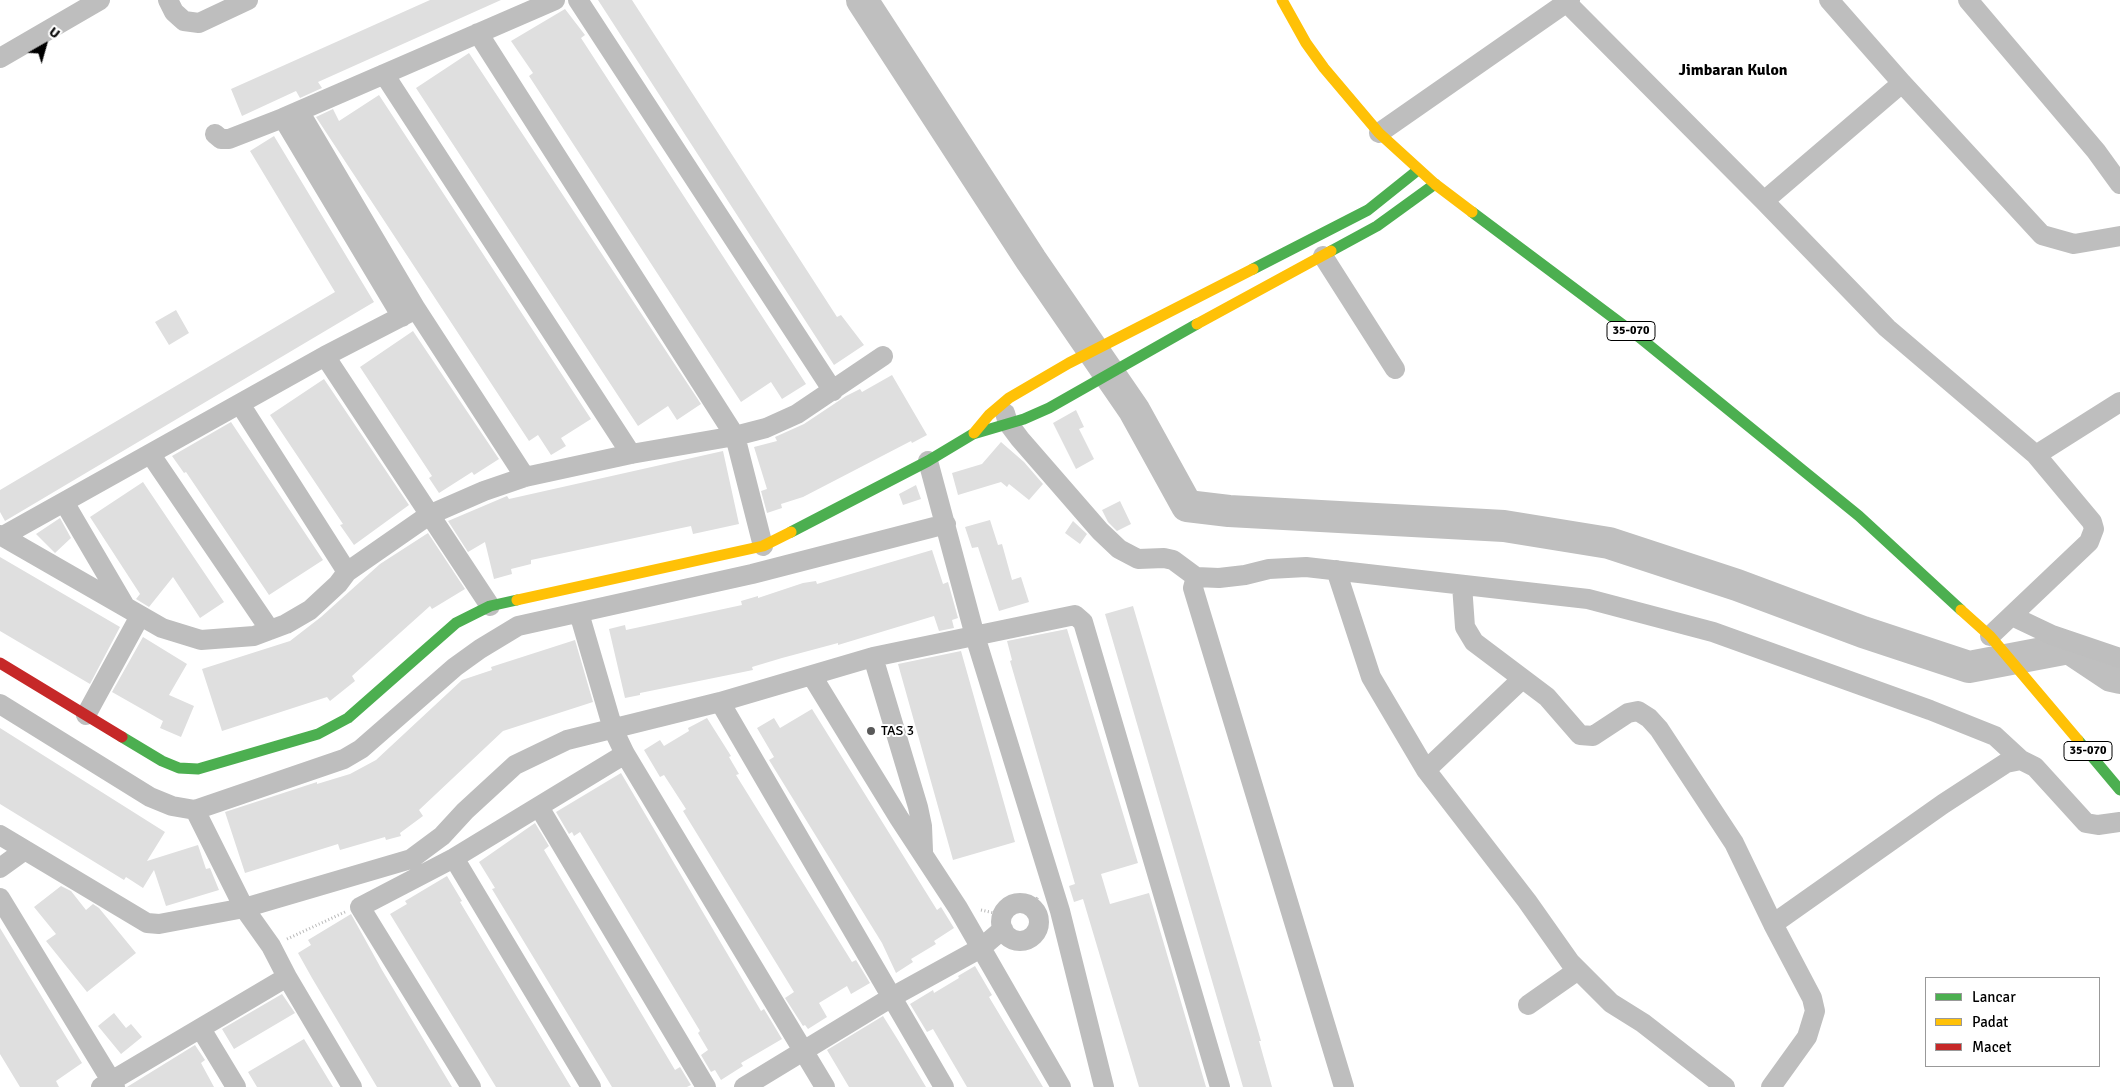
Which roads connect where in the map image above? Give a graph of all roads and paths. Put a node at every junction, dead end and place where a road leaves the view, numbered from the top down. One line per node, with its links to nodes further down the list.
1 (100, 0): 11 (street)
2 (168, 0): 3 (street)
3 (248, 0)
4 (555, 0): 10 (street)
5 (578, 0): 29 (street)
6 (1282, 0): 15 (street, 35-070)
7 (1829, 0): 13 (street)
8 (1968, 0): 19 (street)
9 (1566, 1): 15 (street); 20 (street)
10 (478, 33): 12 (street); 35 (street)
11 (0, 58)
12 (384, 74): 14 (street); 36 (street)
13 (1902, 83): 20 (street); 21 (street)
14 (291, 114): 16 (street); 25 (street)
15 (1379, 133): 17 (street, 35-070)
16 (215, 134)
17 (1418, 170): 18 (street, 35-070); 23 (street)
18 (1435, 184): 22 (street); 56 (street, 35-070)
19 (2120, 184)
20 (1764, 201): 38 (street)
21 (2120, 236)
22 (1323, 256): 24 (street); 28 (street)
23 (1250, 271): 24 (street); 32 (street)
24 (1259, 290): 33 (street)
25 (409, 313): 26 (street); 40 (street)
26 (325, 356): 31 (street); 42 (street)
27 (883, 356): 29 (street)
28 (1395, 369)
29 (833, 391): 35 (street)
30 (2120, 402): 38 (street)
31 (240, 404): 37 (street); 48 (street)
32 (1002, 404): 33 (street); 34 (street)
33 (1008, 423): 34 (street); 47 (street)
34 (973, 434): 39 (street)
35 (735, 436): 36 (street); 45 (street)
36 (631, 454): 40 (street)
37 (151, 455): 41 (street); 54 (street)
38 (2036, 455): 53 (street)
39 (928, 462): 43 (street); 45 (street)
40 (525, 477): 42 (street)
41 (64, 502): 44 (street); 51 (street)
42 (430, 515): 48 (street); 50 (street)
43 (944, 518): 52 (street); 55 (street)
44 (1, 535): 51 (street)
45 (763, 546): 50 (street)
46 (1336, 570): 47 (street); 49 (street); 68 (street)
47 (1189, 571): 104 (street)
48 (347, 572): 54 (street)
49 (1462, 585): 61 (street); 67 (street)
50 (490, 606): 64 (street)
51 (133, 612): 54 (street); 64 (street)
52 (579, 613): 65 (street); 71 (street)
53 (2012, 616): 56 (street); 58 (street)
54 (270, 630)
55 (975, 636): 57 (street); 82 (street); 103 (street)
56 (1995, 641): 69 (street, 35-070)
57 (873, 657): 60 (street); 75 (street)
58 (2120, 658)
59 (0, 663): 64 (street)
60 (812, 676): 62 (street); 75 (street)
61 (1522, 680): 68 (street); 83 (street)
62 (720, 702): 65 (street); 88 (street)
63 (0, 704): 71 (street)
64 (86, 715)
65 (613, 729): 66 (street); 78 (street)
66 (625, 754): 70 (street); 91 (street)
67 (2021, 760): 72 (street); 83 (street)
68 (1426, 770): 86 (street)
69 (2120, 790)
70 (539, 807): 76 (street); 97 (street)
71 (195, 810): 81 (street)
72 (2120, 822)
73 (0, 835): 74 (street)
74 (25, 850): 77 (street); 81 (street)
75 (923, 851): 85 (street)
76 (454, 858): 80 (street); 96 (street)
77 (0, 868)
78 (346, 879): 80 (street); 81 (street)
79 (0, 898): 92 (street)
80 (360, 907): 84 (path); 95 (street)
81 (244, 908): 84 (street)
82 (1060, 911): 85 (street); 102 (street)
83 (1772, 924): 106 (street)
84 (271, 946): 87 (street)
85 (981, 948): 88 (street); 101 (street)
86 (1578, 970): 89 (street); 105 (street)
87 (287, 977): 90 (street); 94 (street)
88 (892, 997): 91 (street); 100 (street)
89 (1528, 1005)
90 (201, 1029): 92 (street); 93 (street)
91 (803, 1050): 98 (street); 99 (street)
92 (109, 1085)
93 (236, 1087)
94 (352, 1087)
95 (471, 1087)
96 (591, 1087)
97 (706, 1087)
98 (744, 1087)
99 (825, 1087)
100 (944, 1087)
101 (1061, 1087)
102 (1104, 1087)
103 (1220, 1087)
104 (1344, 1087)
105 (1725, 1087)
106 (1771, 1087)

